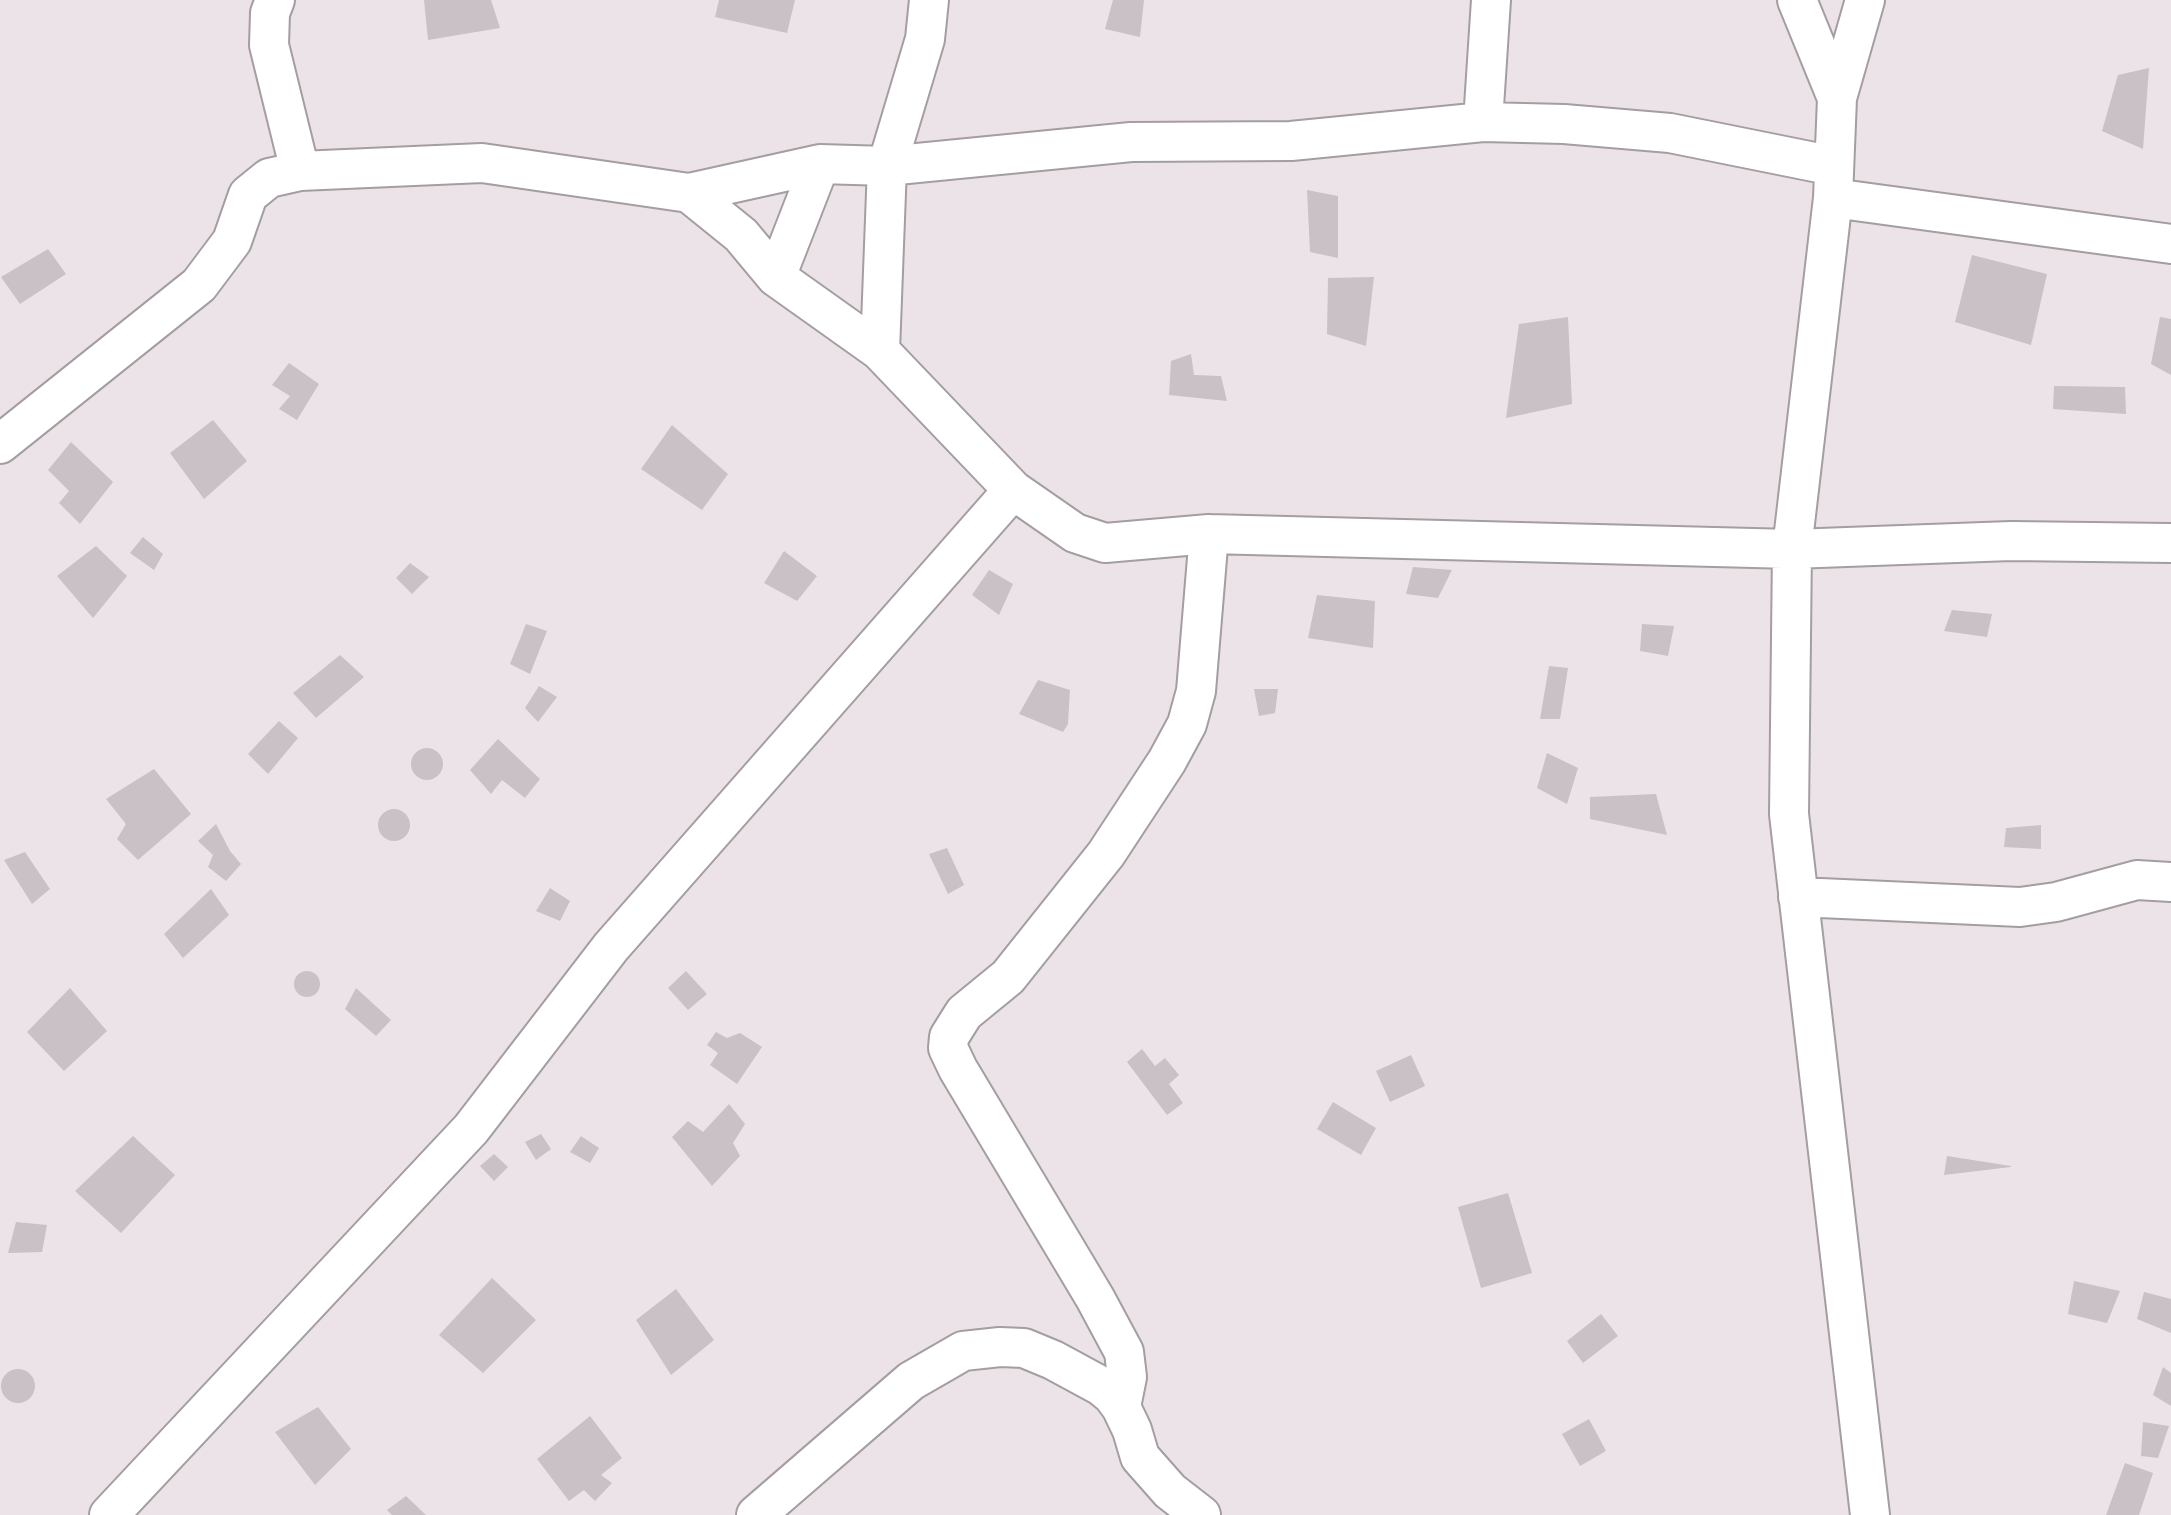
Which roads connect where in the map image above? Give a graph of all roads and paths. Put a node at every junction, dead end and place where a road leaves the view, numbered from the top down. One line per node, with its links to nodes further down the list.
1 (275, 0): 10 (street)
2 (929, 0): 9 (street)
3 (1491, 0): 7 (street)
4 (1797, 0): 6 (street)
5 (1864, 0): 6 (street)
6 (1837, 99): 11 (street)
7 (1483, 122): 9 (street); 11 (street)
8 (820, 163): 9 (street); 12 (street); 14 (street)
9 (887, 166): 15 (street)
10 (300, 171): 12 (street); 16 (street)
11 (1834, 182): 13 (street); 20 (street)
12 (689, 192): 14 (street)
13 (2171, 244)
14 (776, 277): 15 (street)
15 (880, 351): 17 (street)
16 (0, 444)
17 (1013, 489): 18 (street); 24 (street)
18 (1209, 534): 20 (street); 23 (street)
19 (2171, 543): 20 (street)
20 (1792, 548): 22 (street)
21 (2171, 882): 22 (street)
22 (1798, 897): 27 (street)
23 (1121, 1407): 25 (street); 26 (street)
24 (109, 1515)
25 (756, 1515)
26 (1201, 1515)
27 (1870, 1515)

